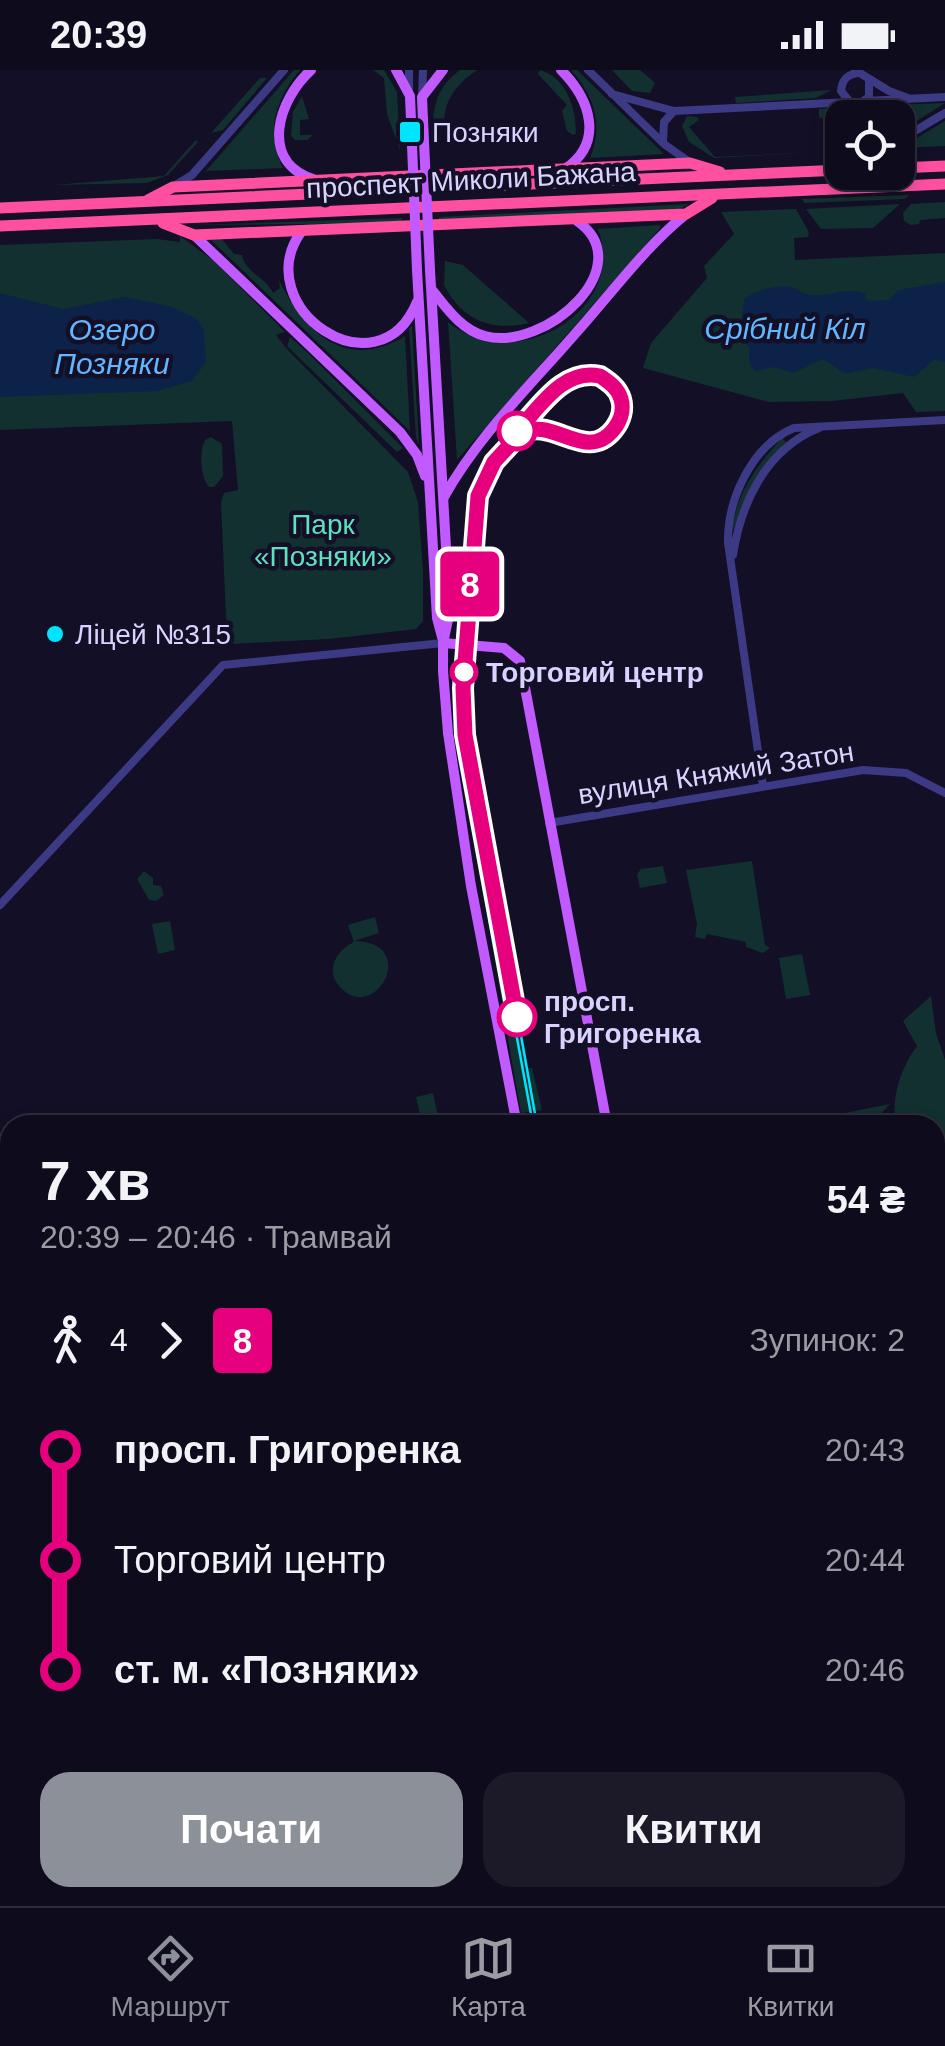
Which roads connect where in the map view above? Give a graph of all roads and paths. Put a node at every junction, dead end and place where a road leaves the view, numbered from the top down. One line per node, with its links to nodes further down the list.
1 (284, 70): 33 (street)
2 (310, 70): 31 (main road)
3 (396, 70): 13 (main road)
4 (409, 70): 13 (street)
5 (423, 70): 15 (street)
6 (443, 70): 15 (main road)
7 (560, 70): 28 (main road)
8 (588, 70): 12 (street)
9 (857, 72): 10 (street); 11 (street)
10 (843, 77): 20 (street)
11 (869, 80): 16 (street); 17 (street)
12 (612, 94): 21 (street); 24 (street)
13 (410, 96): 44 (main road, bridge)
14 (945, 96): 16 (street)
15 (422, 97): 43 (main road, bridge)
16 (912, 99): 18 (street)
17 (866, 100)
18 (888, 100)
19 (825, 103): 20 (street)
20 (814, 104): 21 (street)
21 (674, 111): 24 (street, проспект Миколи Бажана)
22 (945, 113): 23 (street)
23 (915, 132)
24 (664, 144): 25 (street)
25 (690, 162): 28 (highway); 30 (highway)
26 (945, 166): 27 (highway)
27 (915, 167)
28 (565, 169): 31 (highway)
29 (825, 171): 30 (highway, проспект Миколи Бажана)
30 (739, 175): 35 (highway, проспект Миколи Бажана)
31 (319, 181): 33 (highway)
32 (945, 184): 34 (highway, проспект Миколи Бажана)
33 (173, 187): 35 (highway)
34 (720, 194): 37 (highway); 38 (highway, проспект Миколи Бажана)
35 (144, 202): 36 (highway, проспект Миколи Бажана)
36 (0, 208)
37 (686, 214): 39 (highway); 47 (main road)
38 (147, 220): 40 (highway, проспект Миколи Бажана); 42 (highway)
39 (577, 221): 41 (highway); 43 (main road)
40 (0, 226)
41 (301, 232): 42 (highway); 44 (main road)
42 (194, 235): 46 (main road)
43 (431, 289): 47 (main road)
44 (419, 296): 46 (main road)
45 (945, 420): 49 (street)
46 (430, 491): 48 (main road)
47 (444, 498): 48 (main road)
48 (443, 643): 51 (main road); 52 (street); 53 (main road)
49 (763, 786): 50 (street, вулиця Княжий Затон); 51 (street, вулиця Княжий Затон)
50 (945, 793)
51 (549, 823): 54 (main road)
52 (0, 906)
53 (515, 1115)
54 (605, 1115)

